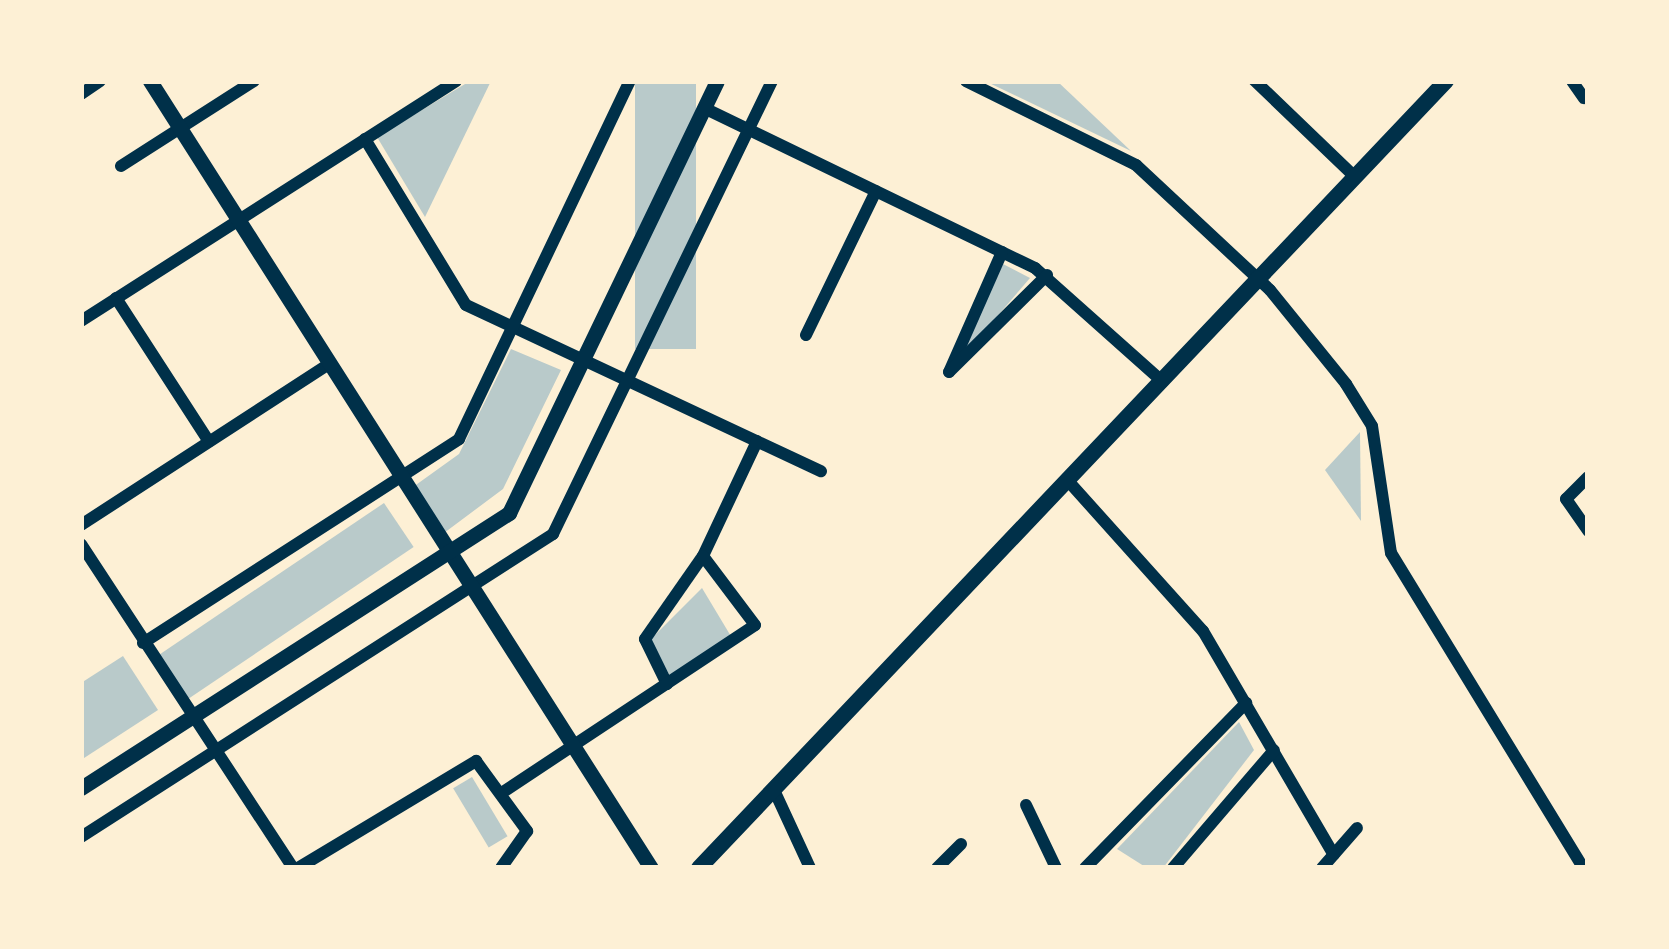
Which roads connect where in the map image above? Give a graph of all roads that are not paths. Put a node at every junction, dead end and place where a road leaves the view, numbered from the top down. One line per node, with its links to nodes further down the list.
1 (100, 81): 12 (street)
2 (150, 81): 15 (street)
3 (254, 81): 15 (street)
4 (456, 81): 17 (street)
5 (630, 81): 27 (street)
6 (717, 81): 14 (street)
7 (772, 81): 16 (street)
8 (966, 81): 24 (street)
9 (1256, 81): 19 (street)
10 (1445, 81): 19 (main road)
11 (1572, 81): 13 (street)
12 (81, 94)
13 (1584, 98)
14 (704, 108): 16 (street); 29 (street)
15 (182, 129): 18 (street); 21 (street)
16 (749, 129): 20 (street); 31 (street)
17 (365, 139): 21 (street); 27 (street)
18 (121, 166)
19 (1355, 177): 24 (main road)
20 (876, 191): 22 (street); 28 (street)
21 (238, 219): 25 (street); 30 (street)
22 (1002, 252): 23 (street); 23 (street)
23 (1047, 275): 32 (street)
24 (1259, 280): 32 (main road); 70 (street)
25 (116, 298): 26 (street); 34 (street)
26 (81, 321)
27 (514, 327): 29 (street); 37 (street)
28 (806, 335)
29 (586, 361): 31 (street); 42 (street)
30 (330, 363): 34 (street); 37 (street)
31 (628, 380): 33 (street); 44 (street)
32 (1163, 382): 38 (main road)
33 (758, 441): 35 (street); 43 (street)
34 (209, 442): 39 (street)
35 (821, 471)
36 (1588, 477): 40 (street)
37 (403, 478): 42 (street); 45 (street)
38 (1070, 483): 47 (street); 53 (main road)
39 (81, 525)
40 (1588, 531)
41 (81, 544): 45 (street)
42 (452, 555): 44 (street); 48 (street)
43 (703, 556): 46 (street); 46 (street)
44 (473, 588): 49 (street); 51 (street)
45 (142, 643): 48 (street)
46 (667, 684): 49 (street)
47 (1246, 703): 50 (street); 67 (street)
48 (192, 718): 51 (street); 52 (street)
49 (573, 746): 54 (street); 62 (street)
50 (1274, 751): 59 (street); 68 (street)
51 (215, 752): 57 (street); 60 (street)
52 (81, 788)
53 (774, 790): 63 (main road); 64 (street)
54 (503, 792): 60 (street); 61 (street)
55 (1026, 806): 66 (street)
56 (1358, 828): 59 (street)
57 (81, 837)
58 (961, 844): 65 (street)
59 (1334, 855): 69 (street)
60 (296, 868)
61 (501, 868)
62 (651, 868)
63 (699, 868)
64 (810, 868)
65 (937, 868)
66 (1056, 868)
67 (1085, 868)
68 (1172, 868)
69 (1322, 868)
70 (1583, 868)

